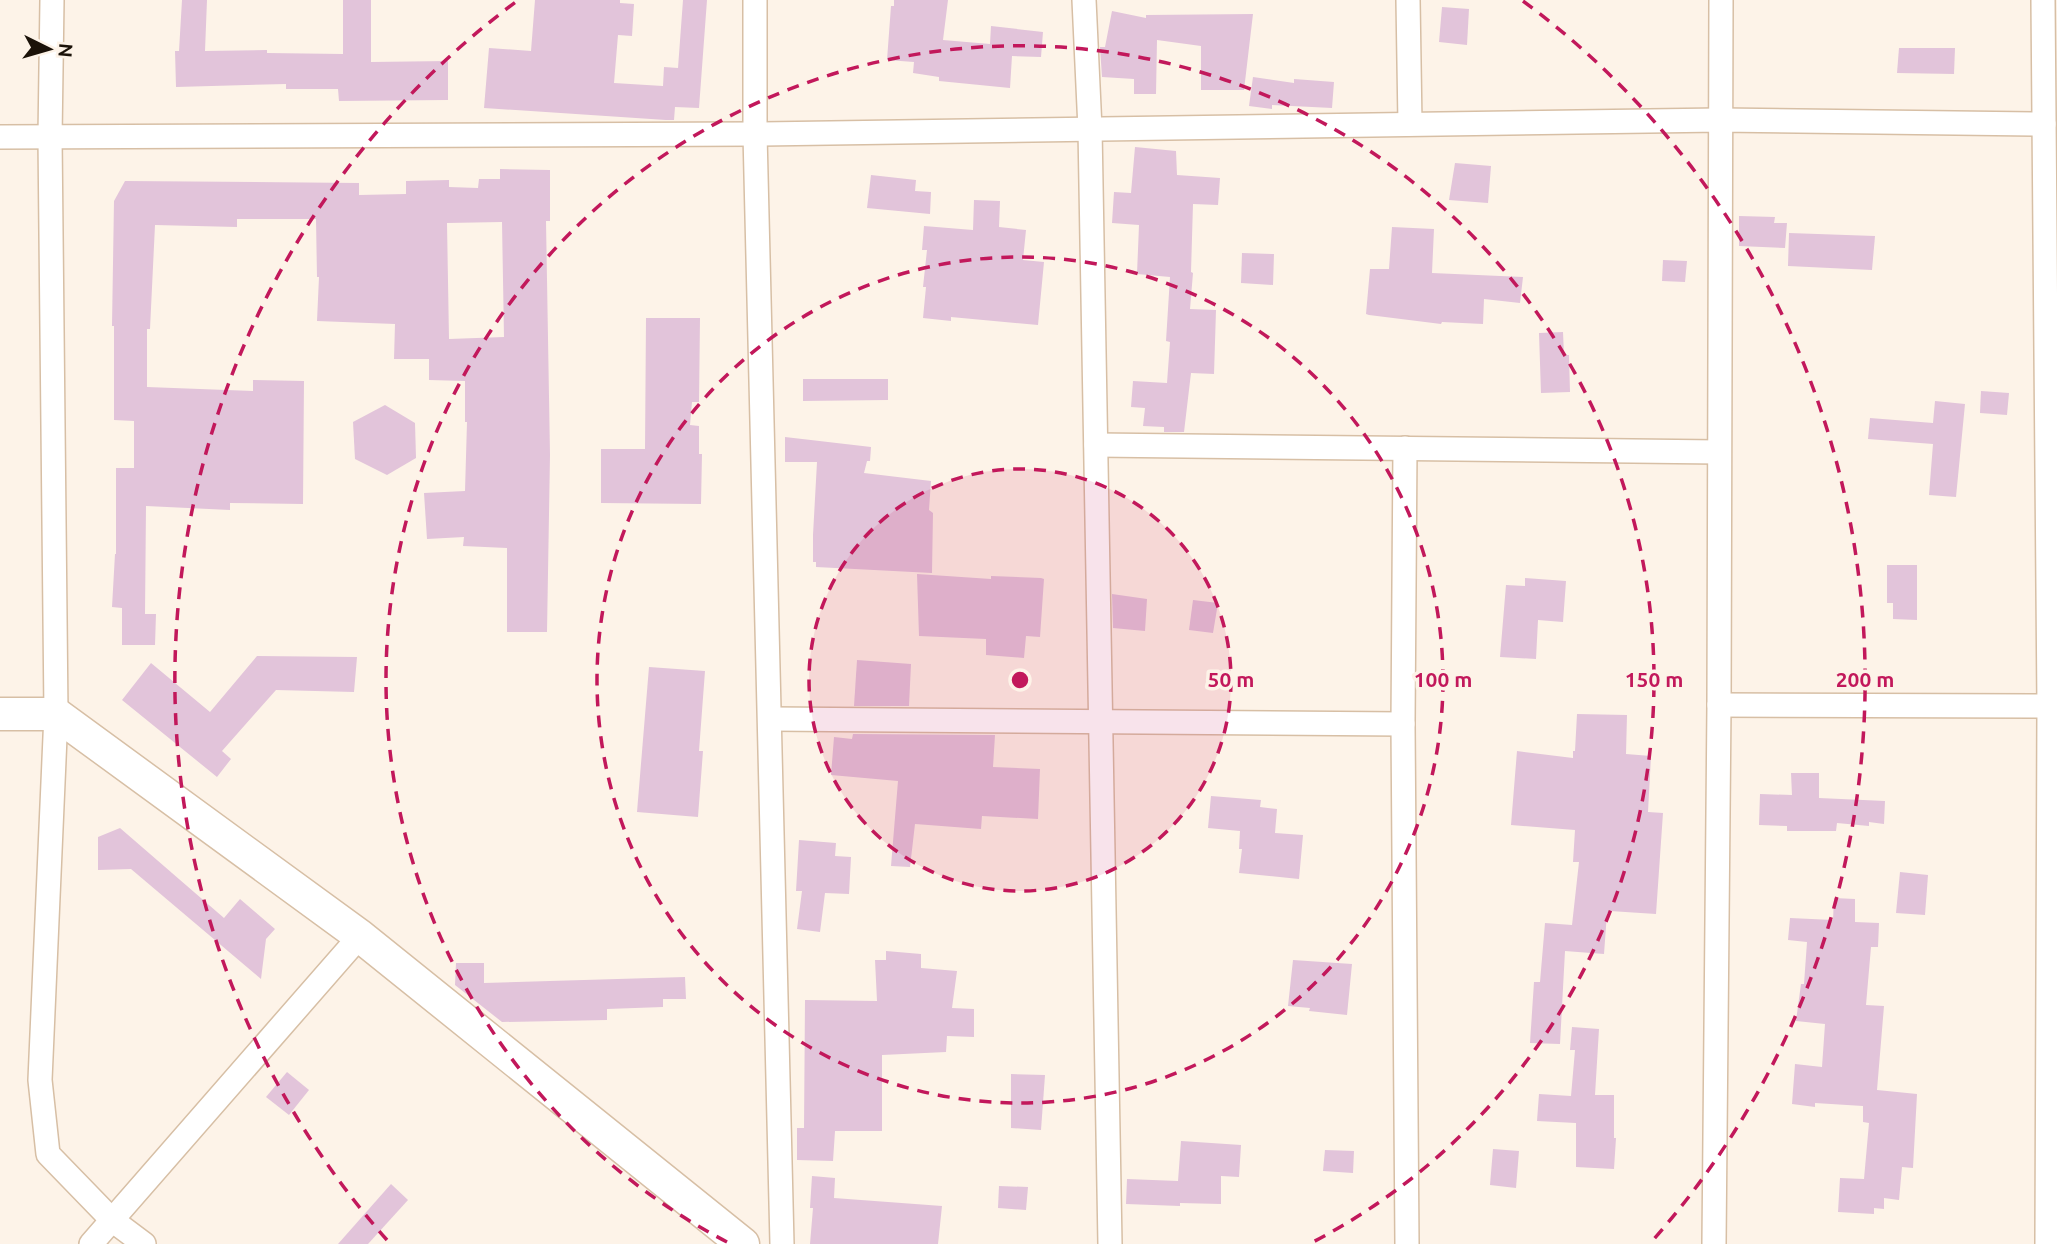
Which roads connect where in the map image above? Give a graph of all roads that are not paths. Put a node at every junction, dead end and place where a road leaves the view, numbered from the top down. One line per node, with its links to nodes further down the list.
1 (52, 0): 12 (street)
2 (755, 0): 11 (street)
3 (1084, 0): 10 (street)
4 (1408, 0): 8 (street)
5 (1721, 0): 7 (street)
6 (2043, 0): 9 (street)
7 (1720, 120): 8 (street); 9 (street); 16 (street)
8 (1410, 124): 10 (street)
9 (2044, 124): 17 (street)
10 (1090, 129): 11 (street); 14 (street)
11 (755, 134): 12 (street); 22 (street)
12 (50, 137): 13 (street); 21 (street)
13 (0, 138)
14 (1096, 444): 15 (street); 23 (street)
15 (1405, 448): 16 (street); 24 (street)
16 (1719, 452): 18 (street)
17 (2052, 528): 19 (street)
18 (1719, 705): 19 (street); 33 (street)
19 (2049, 706): 34 (street)
20 (0, 714): 21 (main road)
21 (56, 714): 25 (main road); 26 (street)
22 (771, 719): 23 (street); 30 (street)
23 (1102, 723): 24 (street); 31 (street)
24 (1403, 724): 32 (street)
25 (360, 936): 26 (street); 29 (main road)
26 (112, 1220): 27 (street); 28 (street)
27 (92, 1244)
28 (144, 1244)
29 (743, 1244)
30 (782, 1244)
31 (1110, 1244)
32 (1407, 1244)
33 (1714, 1244)
34 (2047, 1244)

